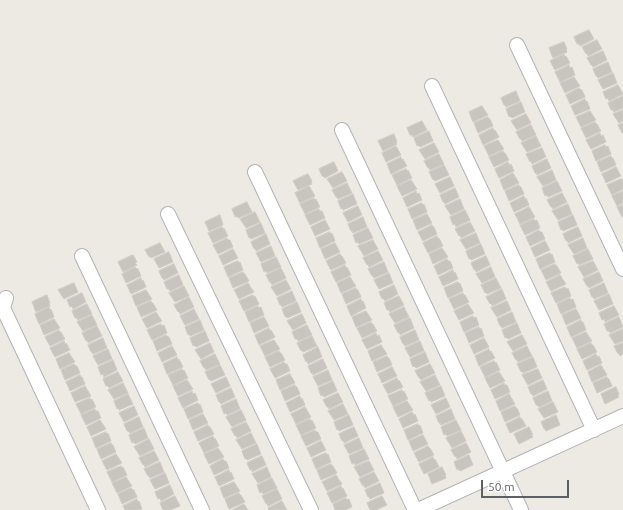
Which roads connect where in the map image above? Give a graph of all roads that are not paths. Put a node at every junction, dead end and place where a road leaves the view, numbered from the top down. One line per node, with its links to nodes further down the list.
1 (517, 45): 7 (street)
2 (432, 86): 10 (street)
3 (342, 130): 11 (street)
4 (255, 172): 15 (street)
5 (168, 214): 14 (street)
6 (82, 256): 13 (street)
7 (623, 269)
8 (6, 298): 12 (street)
9 (623, 416): 10 (street)
10 (594, 430): 11 (street)
11 (504, 471): 15 (street); 16 (street)
12 (98, 510)
13 (202, 510)
14 (310, 510)
15 (416, 510)
16 (521, 510)

